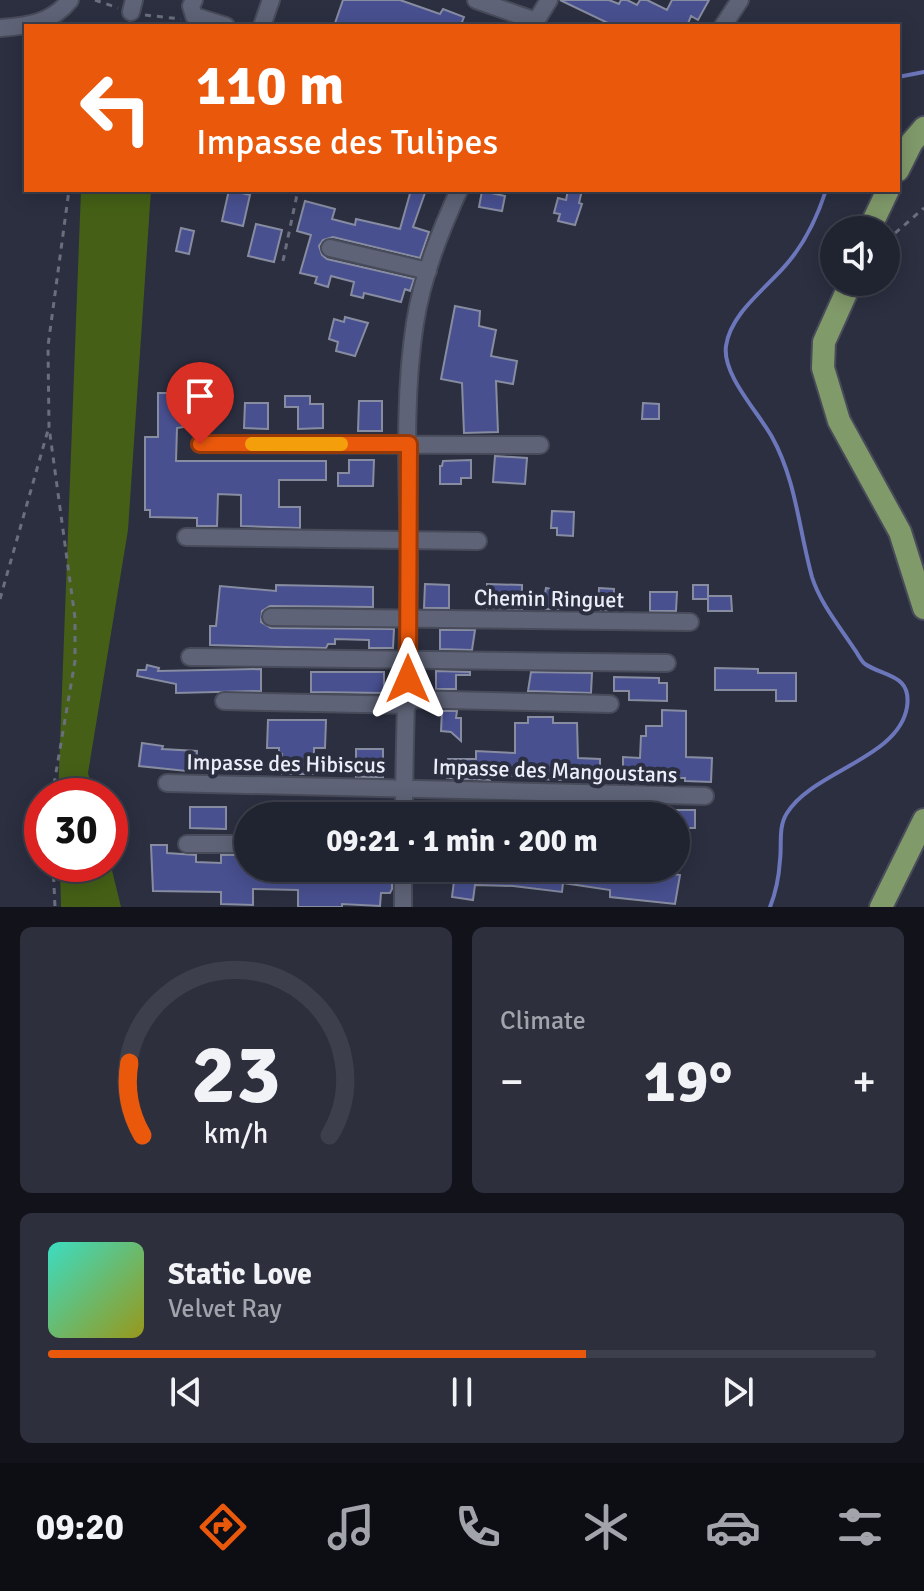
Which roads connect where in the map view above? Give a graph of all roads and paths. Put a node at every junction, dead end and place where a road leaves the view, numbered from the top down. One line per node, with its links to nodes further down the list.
1 (70, 0): 8 (street)
2 (194, 0): 9 (street)
3 (271, 0): 10 (street)
4 (476, 0): 7 (street)
5 (549, 0): 7 (street)
6 (740, 0): 11 (street)
7 (534, 23)
8 (29, 24)
9 (220, 24)
10 (263, 24)
11 (724, 24)
12 (24, 25): 13 (street)
13 (0, 28)
14 (924, 128): 15 (main road)
15 (900, 166)
16 (69, 192): 27 (path)
17 (298, 192): 24 (path)
18 (458, 192): 25 (street)
19 (887, 192): 21 (main road)
20 (924, 208): 22 (path)
21 (876, 216)
22 (900, 229)
23 (330, 248): 25 (street)
24 (283, 261)
25 (428, 271): 29 (street)
26 (845, 296): 35 (main road)
27 (49, 427): 34 (path); 45 (path)
28 (200, 444): 29 (street)
29 (409, 444): 30 (street); 32 (street)
30 (540, 445)
31 (186, 537): 32 (street)
32 (409, 540): 33 (street); 37 (street)
33 (478, 541)
34 (0, 599)
35 (924, 608)
36 (271, 617): 37 (street, Chemin Ringuet)
37 (408, 618): 38 (street, Chemin Ringuet); 40 (street)
38 (690, 622)
39 (190, 657): 40 (street)
40 (408, 659): 41 (street); 43 (street)
41 (667, 663)
42 (224, 701): 43 (street)
43 (408, 702): 44 (street); 47 (street)
44 (610, 704)
45 (55, 778)
46 (167, 783): 47 (street, Impasse des Hibiscus)
47 (404, 788): 48 (street, Impasse des Mangoustans); 49 (street)
48 (705, 796)
49 (404, 802)
50 (924, 820): 57 (main road)
51 (187, 844): 52 (street)
52 (234, 844)
53 (54, 882): 55 (path)
54 (403, 882): 56 (street)
55 (55, 907)
56 (403, 907)
57 (881, 907)

